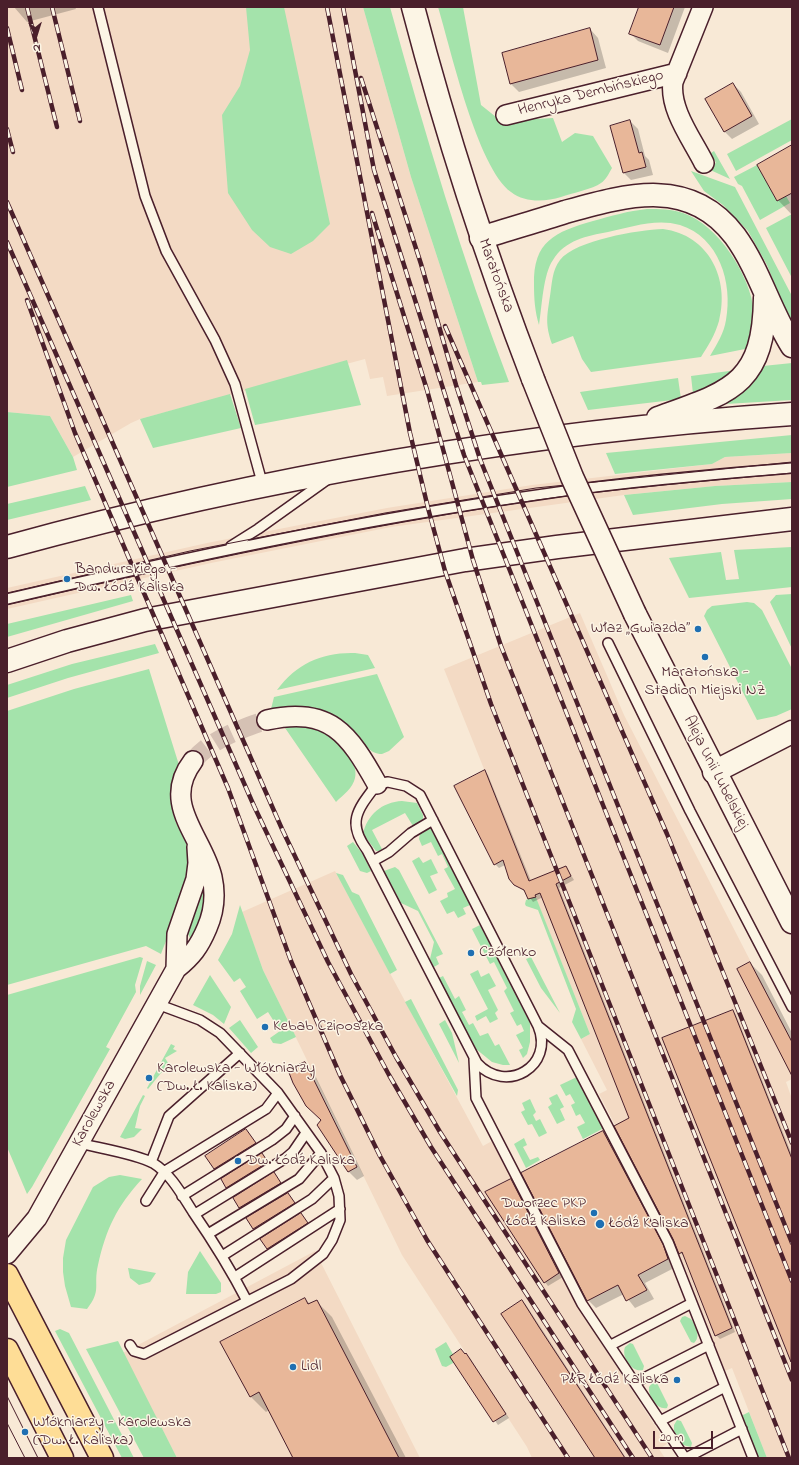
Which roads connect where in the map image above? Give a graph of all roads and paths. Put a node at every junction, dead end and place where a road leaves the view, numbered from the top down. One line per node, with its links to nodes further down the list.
1 (98, 7): 14 (lane)
2 (413, 7): 7 (main road, Maratońska)
3 (703, 7): 4 (street)
4 (677, 73): 5 (street, Henryka Dembińskiego); 6 (street)
5 (506, 115)
6 (704, 163)
7 (481, 238): 8 (main road); 18 (main road, Maratońska, bridge)
8 (766, 297): 9 (main road); 11 (main road)
9 (792, 346)
10 (792, 414): 11 (main road)
11 (624, 429): 13 (main road)
12 (792, 468): 20 (lane)
13 (337, 473): 14 (main road); 20 (lane)
14 (263, 486): 19 (main road)
15 (792, 519): 16 (main road)
16 (765, 522): 17 (main road); 23 (main road)
17 (792, 525)
18 (599, 537): 27 (main road, Aleja Unii Lubelskiej, bridge)
19 (7, 547)
20 (226, 549): 21 (lane)
21 (7, 599)
22 (608, 643): 35 (lane)
23 (7, 661)
24 (267, 720): 28 (street)
25 (792, 732): 27 (main road)
26 (194, 761): 30 (street, Karolewska)
27 (714, 772): 32 (main road, Aleja Unii Lubelskiej)
28 (377, 784): 29 (lane); 31 (lane)
29 (432, 820): 31 (lane); 36 (lane)
30 (196, 842): 33 (street, Karolewska); 33 (street, Karolewska)
31 (373, 861): 38 (lane)
32 (792, 922)
33 (176, 969): 34 (street, Karolewska)
34 (157, 1004): 37 (lane); 42 (street, Karolewska)
35 (792, 1007)
36 (538, 1026): 38 (lane); 57 (lane)
37 (240, 1053): 39 (lane); 44 (lane)
38 (474, 1059): 59 (lane)
39 (278, 1093): 40 (lane); 45 (lane)
40 (296, 1116): 41 (lane); 47 (lane)
41 (306, 1133): 43 (lane); 50 (lane)
42 (80, 1143): 44 (lane); 52 (street, Karolewska)
43 (321, 1153): 46 (lane); 51 (lane)
44 (151, 1162): 45 (lane)
45 (165, 1171): 47 (lane); 48 (lane)
46 (334, 1178): 49 (lane); 53 (lane)
47 (182, 1196): 50 (lane)
48 (146, 1201)
49 (340, 1209): 55 (lane); 56 (lane)
50 (195, 1214): 51 (lane)
51 (208, 1234): 53 (lane)
52 (7, 1254)
53 (222, 1256): 55 (lane)
54 (7, 1275): 67 (main road)
55 (234, 1277): 56 (lane)
56 (247, 1301): 58 (lane)
57 (692, 1303): 59 (lane); 60 (lane)
58 (130, 1345)
59 (611, 1345): 62 (lane)
60 (708, 1345): 62 (lane); 63 (lane)
61 (7, 1350): 66 (main road)
62 (636, 1382): 64 (lane)
63 (725, 1387): 64 (lane); 65 (lane)
64 (660, 1421): 68 (lane)
65 (742, 1429): 68 (lane); 69 (lane)
66 (62, 1458)
67 (102, 1458)
68 (685, 1458)
69 (753, 1458)

